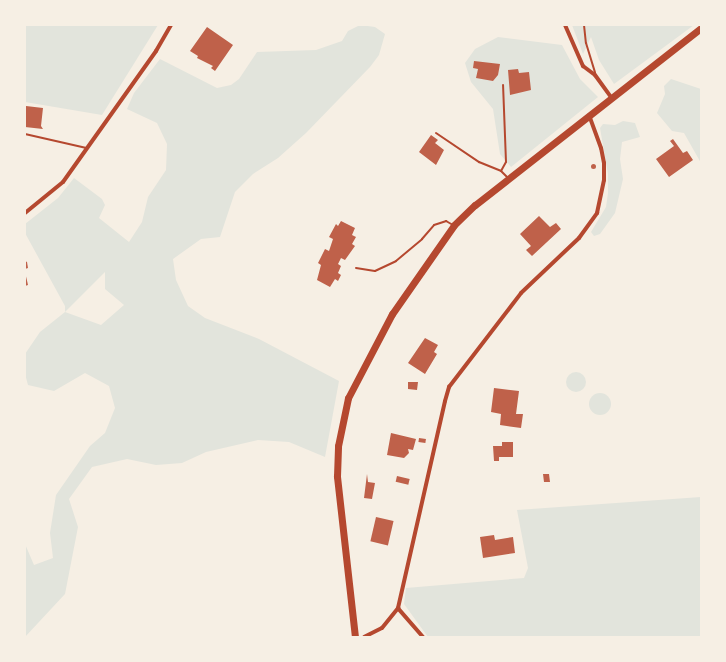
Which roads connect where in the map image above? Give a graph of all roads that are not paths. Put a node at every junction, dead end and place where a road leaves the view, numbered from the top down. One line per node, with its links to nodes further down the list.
1 (171, 25): 11 (street)
2 (565, 25): 5 (street)
3 (584, 25): 5 (lane)
4 (701, 28): 7 (main road)
5 (595, 75): 7 (street)
6 (503, 85): 12 (lane)
7 (611, 97): 8 (main road)
8 (589, 115): 13 (main road); 17 (street)
9 (436, 133): 12 (lane)
10 (25, 134): 11 (lane)
11 (88, 148): 14 (street)
12 (501, 171): 13 (lane)
13 (508, 178): 15 (main road)
14 (25, 213)
15 (454, 225): 16 (lane); 18 (main road)
16 (356, 268)
17 (398, 608): 19 (street); 20 (street)
18 (355, 637)
19 (364, 637)
20 (423, 637)

